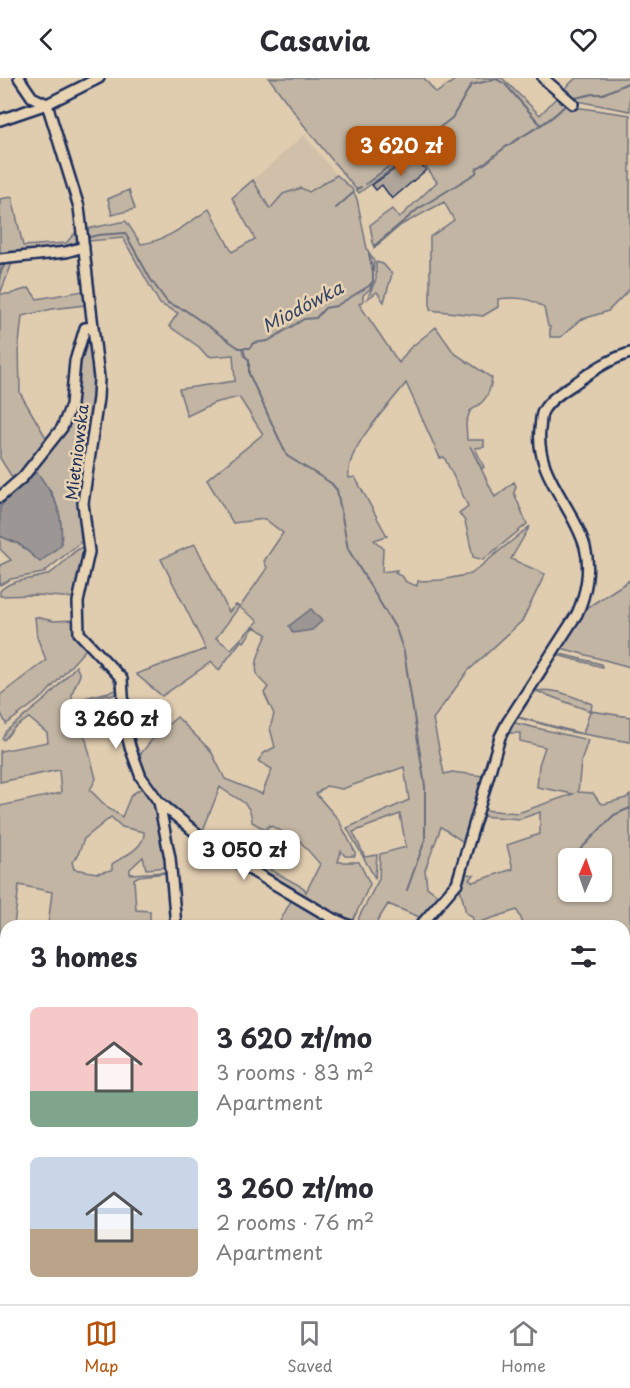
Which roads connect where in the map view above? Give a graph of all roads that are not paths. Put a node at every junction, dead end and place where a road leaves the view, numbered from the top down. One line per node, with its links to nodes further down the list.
1 (19, 78): 4 (street)
2 (99, 78): 4 (street)
3 (543, 78): 5 (street)
4 (47, 104): 6 (street); 7 (street, Mietniowska)
5 (573, 104)
6 (0, 120)
7 (84, 247): 8 (street); 9 (street, Mietniowska)
8 (0, 259)
9 (93, 327): 11 (street); 12 (street, Mietniowska)
10 (630, 353): 15 (street)
11 (0, 497)
12 (159, 802): 13 (street); 14 (street)
13 (175, 920)
14 (337, 920)
15 (425, 920)

